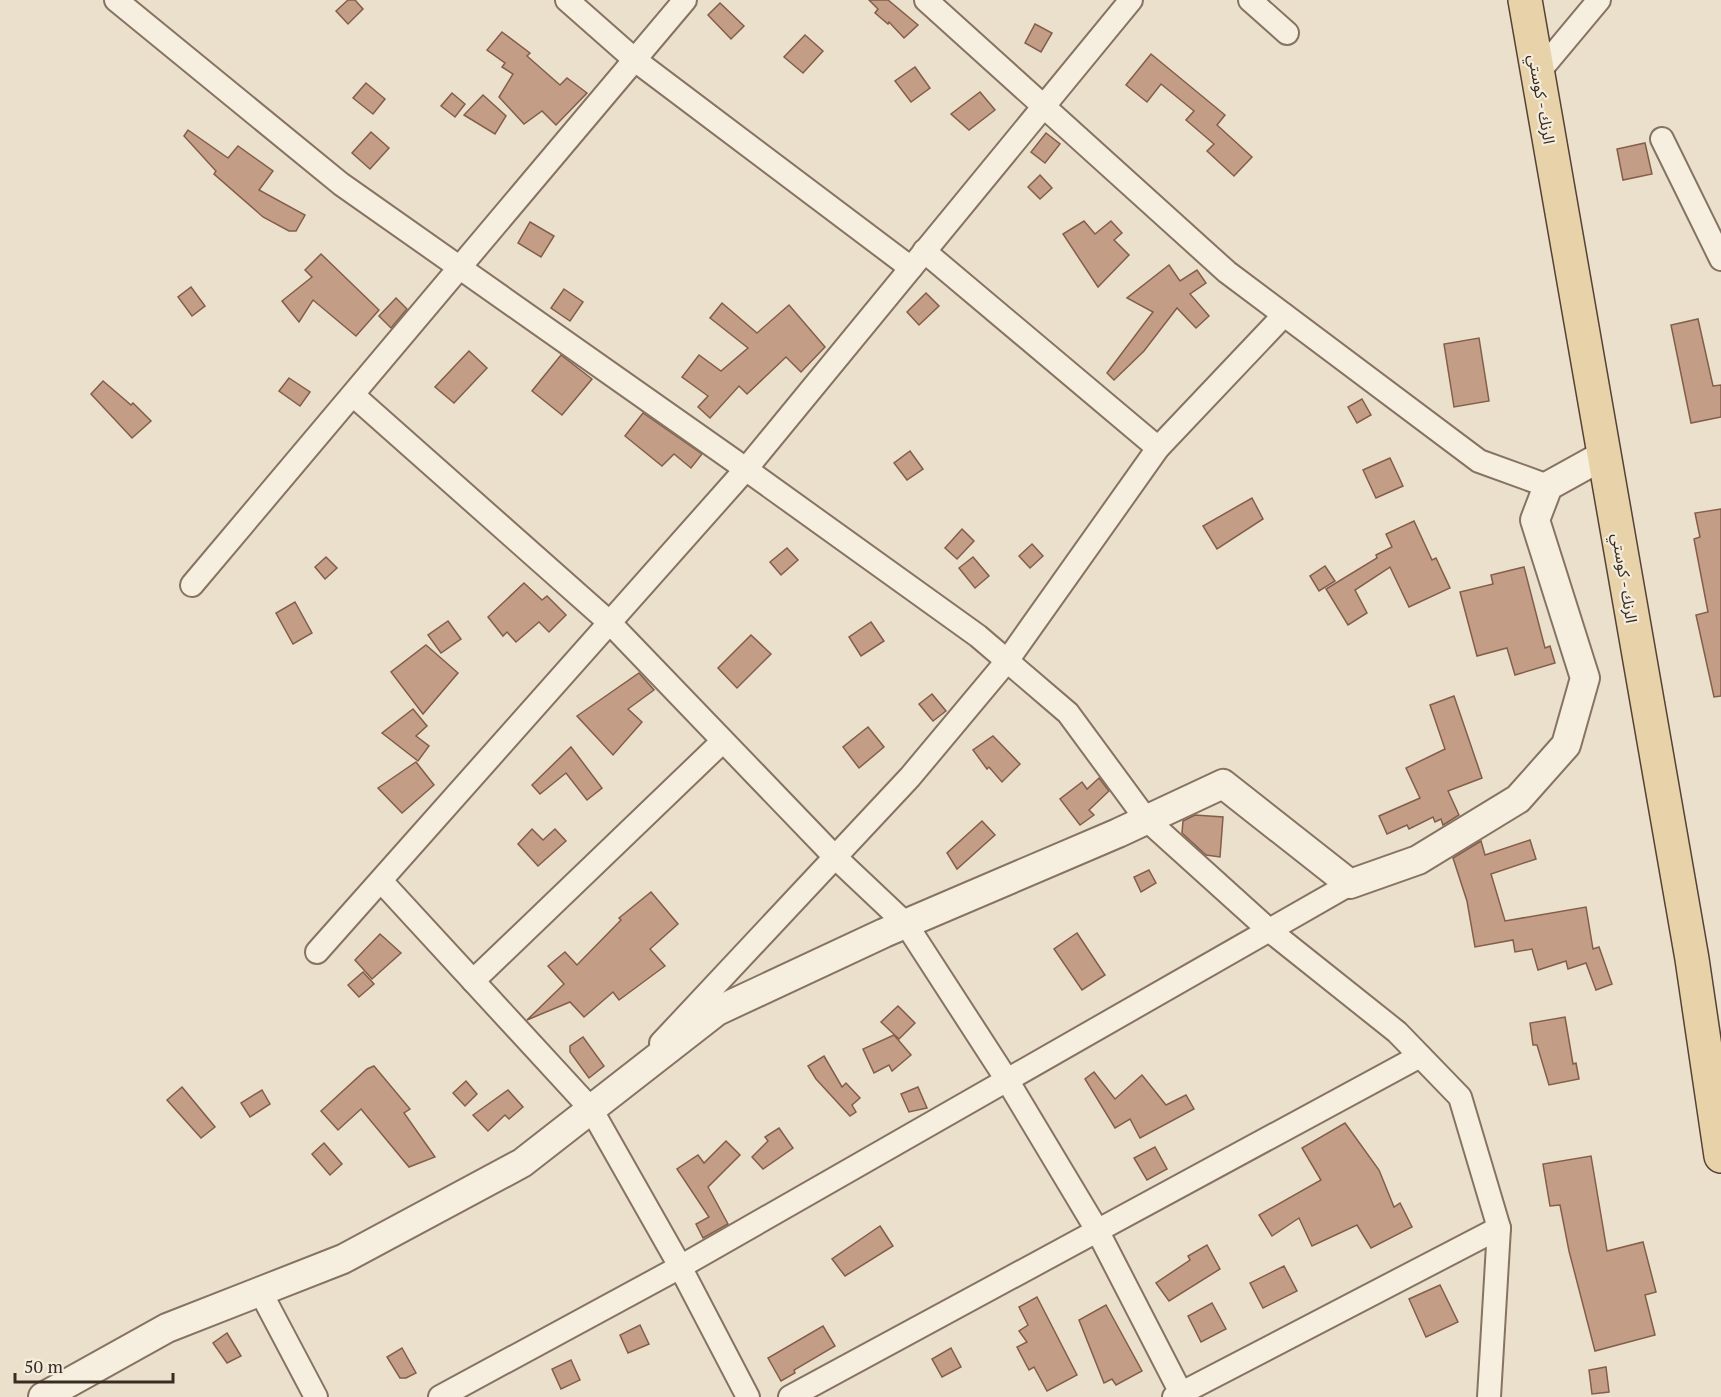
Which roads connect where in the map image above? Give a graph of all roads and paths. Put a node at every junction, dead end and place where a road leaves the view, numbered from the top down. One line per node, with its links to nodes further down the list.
1 (116, 0): 16 (street)
2 (567, 0): 10 (street)
3 (685, 0): 10 (street)
4 (926, 0): 12 (street)
5 (1131, 0): 12 (street)
6 (1250, 0): 9 (street)
7 (1525, 0): 11 (main road, الرنك - كوستي)
8 (1599, 0): 11 (street)
9 (1287, 33)
10 (635, 60): 15 (street); 16 (street)
11 (1538, 73): 20 (main road, الرنك - كوستي)
12 (1044, 106): 15 (street); 17 (street)
13 (1662, 139): 14 (street)
14 (1721, 259)
15 (918, 260): 19 (street); 21 (street)
16 (460, 268): 18 (street); 21 (street)
17 (1284, 315): 19 (street); 22 (street)
18 (353, 395): 23 (street); 24 (street)
19 (1158, 448): 25 (street)
20 (1604, 455): 22 (street); 39 (main road, الرنك - كوستي)
21 (746, 469): 24 (street); 25 (street)
22 (1548, 486): 30 (street)
23 (192, 585)
24 (609, 621): 26 (street); 29 (street)
25 (1006, 661): 27 (street); 28 (street)
26 (723, 741): 28 (street); 34 (street)
27 (1146, 819): 30 (street); 31 (street); 32 (street)
28 (835, 857): 31 (street); 37 (street)
29 (382, 882): 33 (street); 34 (street)
30 (1350, 884): 32 (street)
31 (906, 924): 36 (street); 37 (street)
32 (1269, 930): 35 (street); 36 (street)
33 (317, 952)
34 (473, 981): 38 (street)
35 (1420, 1056): 40 (street); 41 (street)
36 (1007, 1080): 41 (street); 42 (street)
37 (621, 1086): 38 (street)
38 (591, 1109): 42 (street); 43 (street)
39 (1721, 1156)
40 (1499, 1228): 44 (street); 50 (street)
41 (1097, 1230): 44 (street); 49 (street)
42 (680, 1267): 47 (street); 48 (street)
43 (260, 1291): 45 (street); 46 (street)
44 (1180, 1396)
45 (42, 1397)
46 (316, 1397)
47 (440, 1397)
48 (748, 1397)
49 (790, 1397)
50 (1489, 1397)

